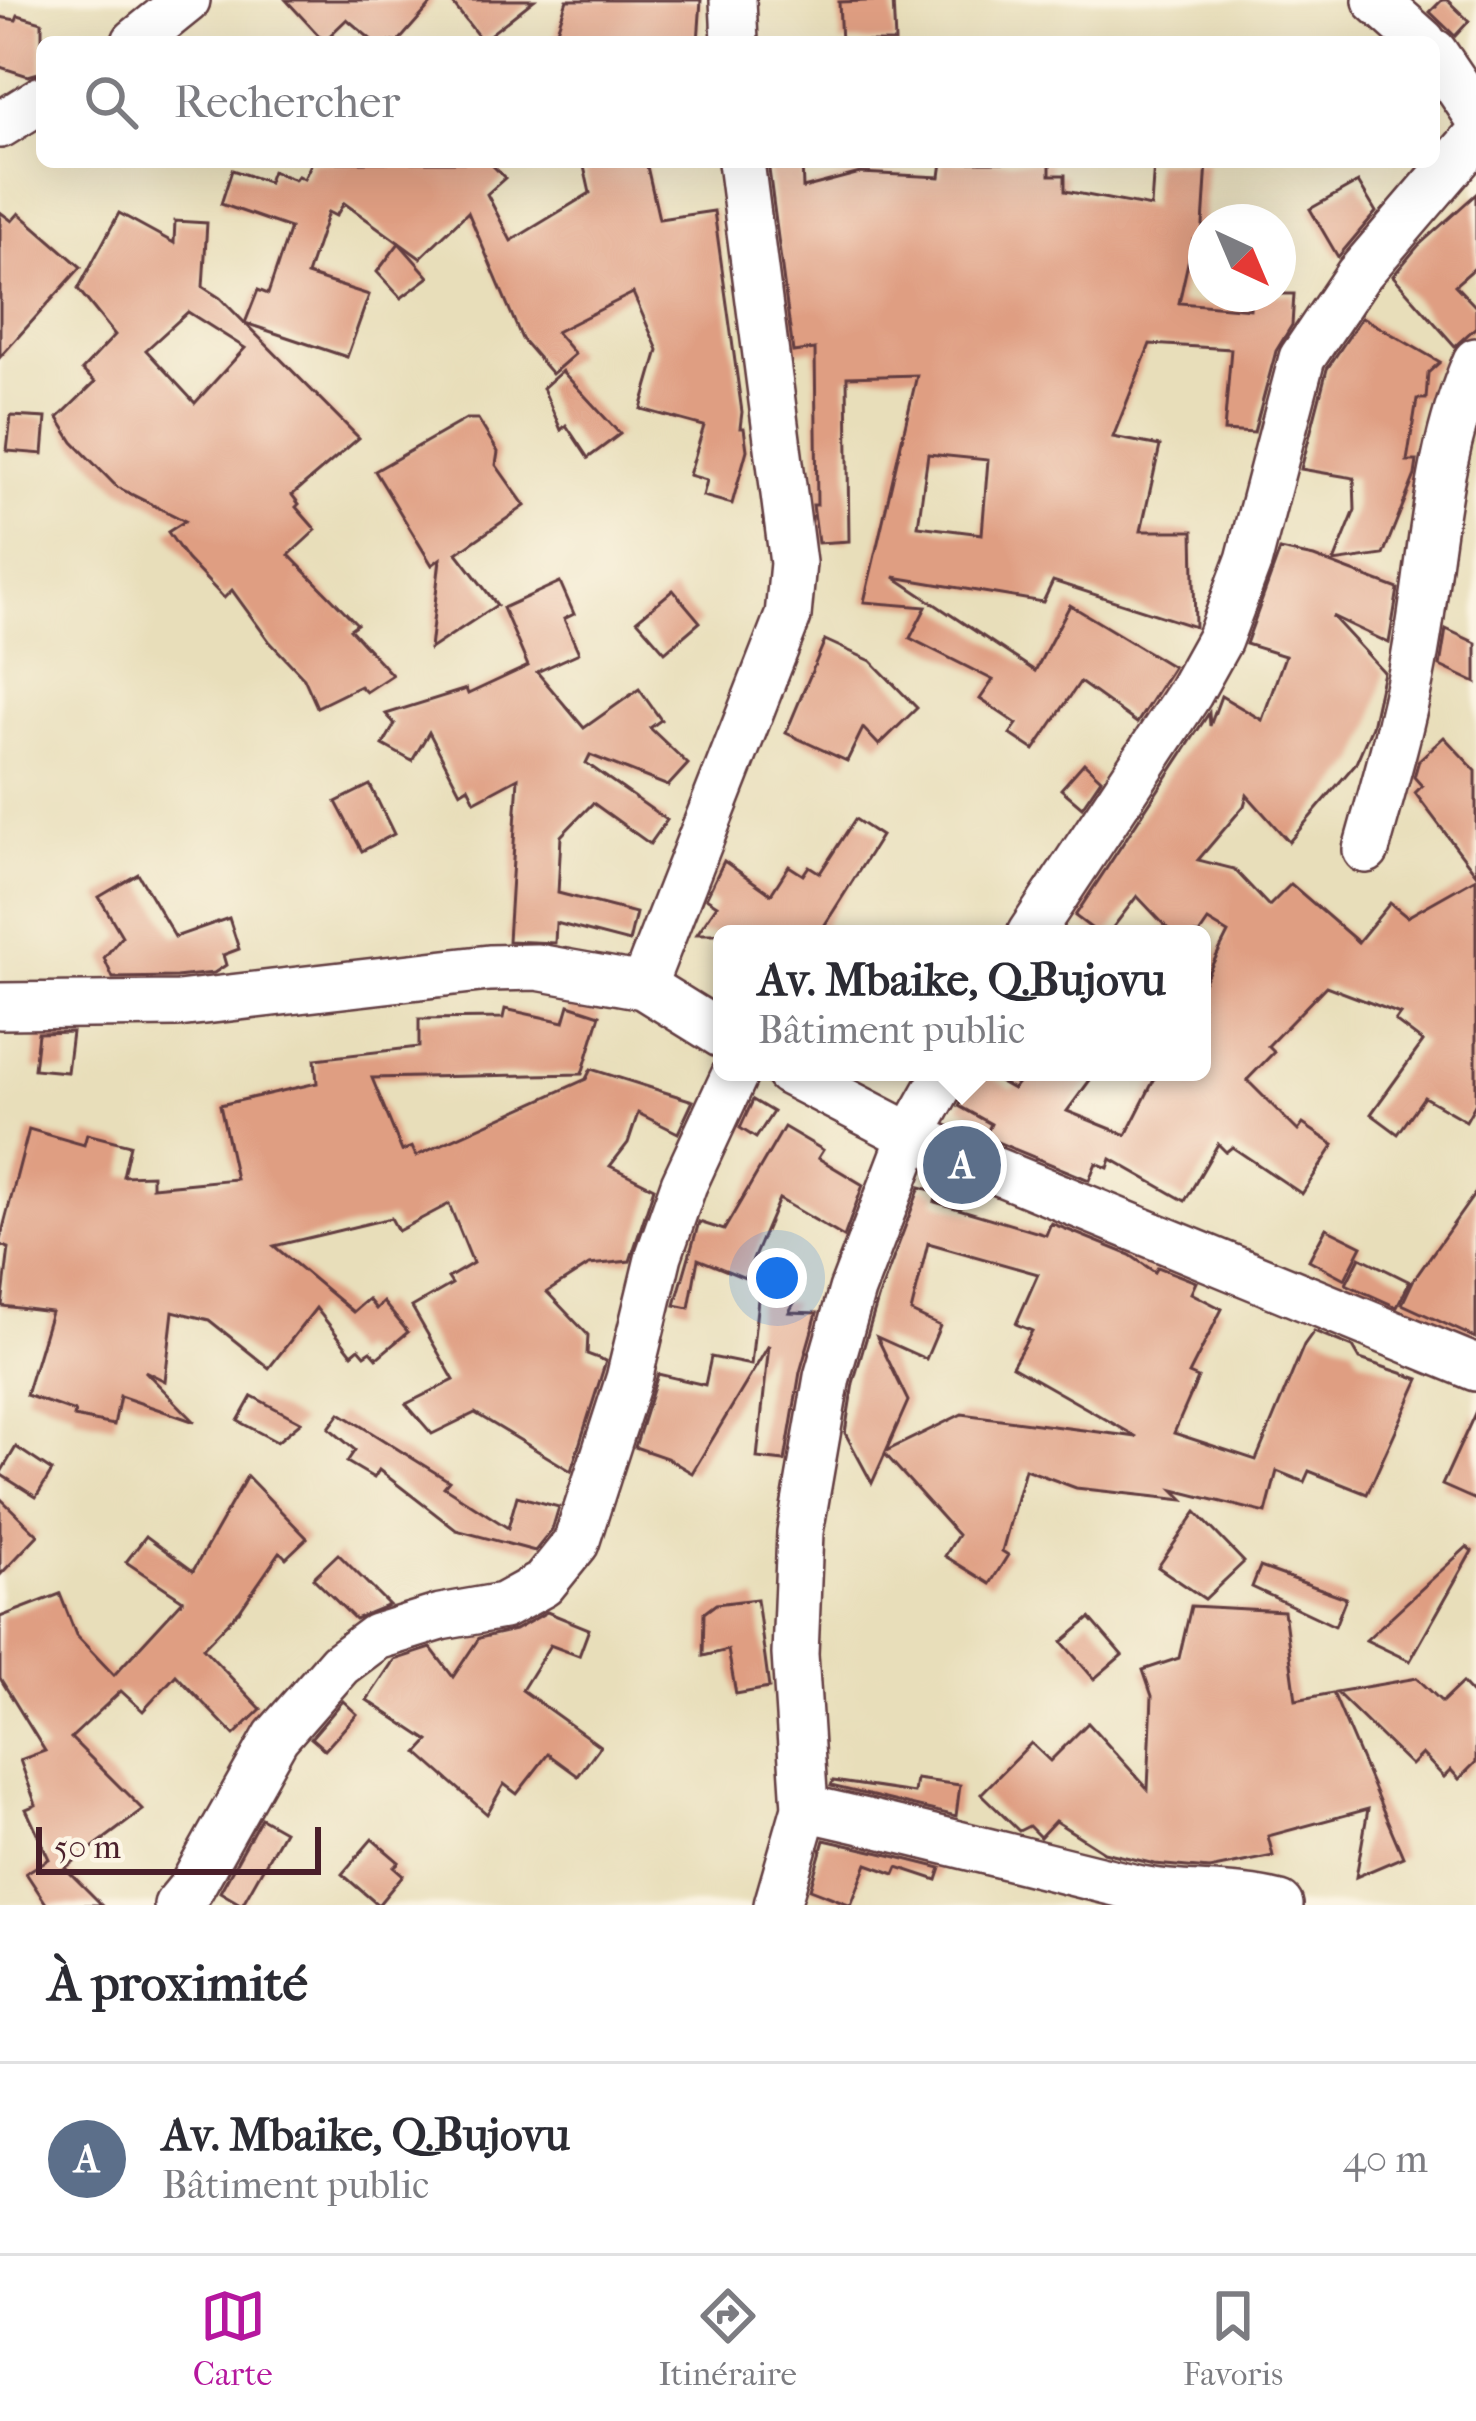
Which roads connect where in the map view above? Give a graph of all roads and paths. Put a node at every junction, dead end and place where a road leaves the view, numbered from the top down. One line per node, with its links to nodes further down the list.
1 (188, 0): 4 (street)
2 (733, 0): 5 (street)
3 (1376, 0): 6 (street)
4 (143, 26)
5 (735, 36)
6 (1416, 36)
7 (1440, 61): 9 (street)
8 (36, 103): 10 (street)
9 (1476, 114)
10 (0, 125)
11 (1476, 137): 15 (street)
12 (742, 168): 16 (street)
13 (1476, 361): 14 (street)
14 (1366, 850)
15 (1036, 925)
16 (643, 986): 17 (street); 18 (street)
17 (0, 1006)
18 (713, 1029)
19 (732, 1081): 25 (street)
20 (805, 1081): 22 (street)
21 (942, 1081): 22 (street)
22 (911, 1136): 23 (street); 24 (street)
23 (1476, 1367)
24 (806, 1808): 26 (street); 27 (street)
25 (177, 1905)
26 (777, 1905)
27 (1280, 1905)

